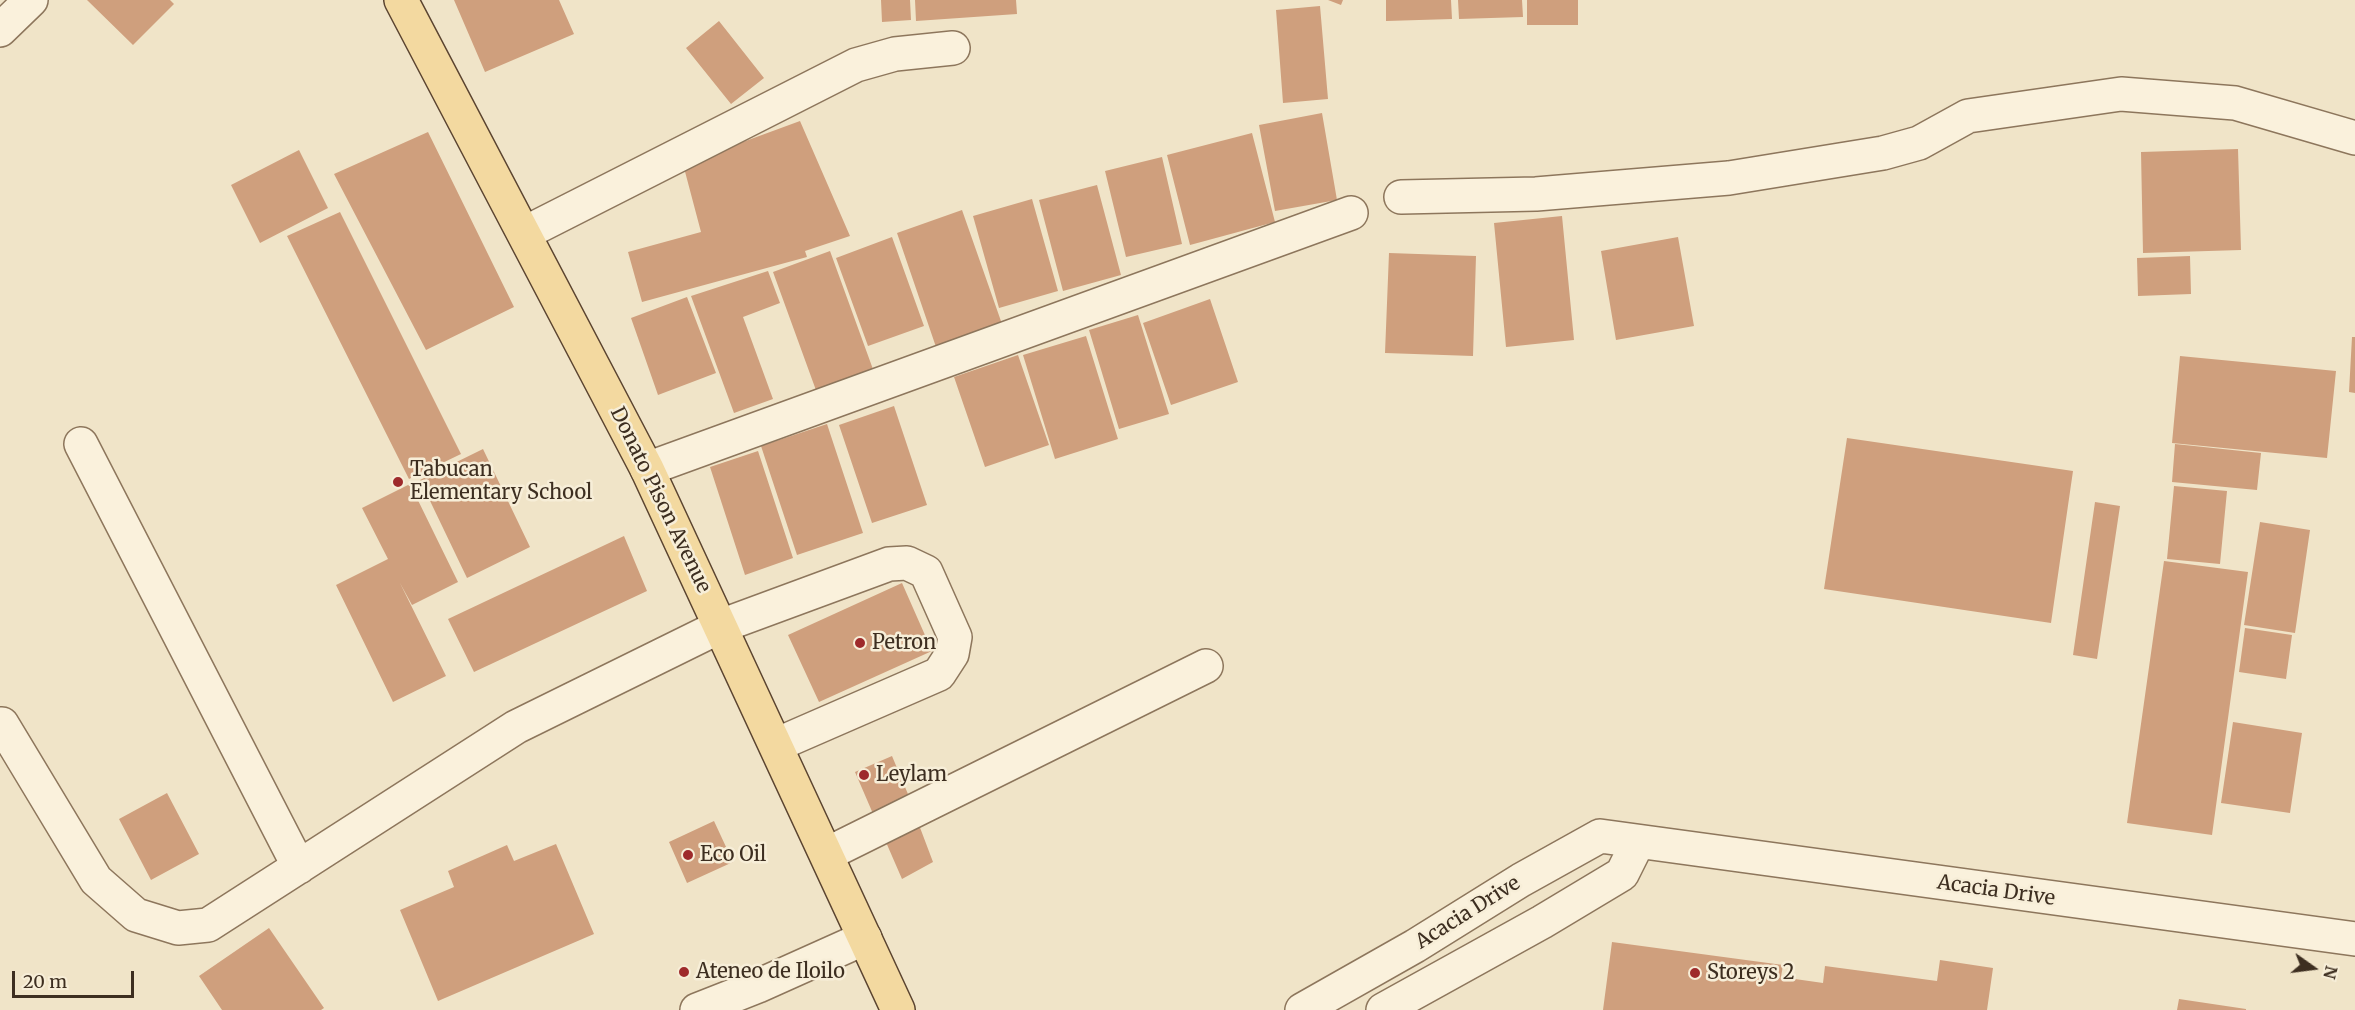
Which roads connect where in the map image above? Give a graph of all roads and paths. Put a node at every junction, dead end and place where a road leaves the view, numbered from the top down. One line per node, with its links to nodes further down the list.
1 (31, 0): 3 (street)
2 (401, 0): 8 (main road, Donato Pison Avenue)
3 (0, 30)
4 (953, 48): 8 (street)
5 (2355, 138): 6 (street)
6 (1401, 197)
7 (1351, 213): 10 (street)
8 (525, 233): 10 (main road, Donato Pison Avenue)
9 (81, 444): 17 (street)
10 (647, 469): 11 (main road, Donato Pison Avenue)
11 (721, 626): 14 (main road, Donato Pison Avenue); 14 (street); 17 (street)
12 (1206, 666): 16 (street)
13 (2, 724): 17 (street)
14 (776, 745): 16 (main road, Donato Pison Avenue)
15 (1638, 842): 19 (street, Acacia Drive); 23 (street, Acacia Drive); 24 (street, Acacia Drive)
16 (827, 854): 18 (main road, Donato Pison Avenue)
17 (299, 867)
18 (865, 938): 20 (street); 22 (main road, Donato Pison Avenue)
19 (2355, 939)
20 (763, 998): 21 (street)
21 (697, 1010)
22 (898, 1010)
23 (1302, 1010)
24 (1383, 1010)

